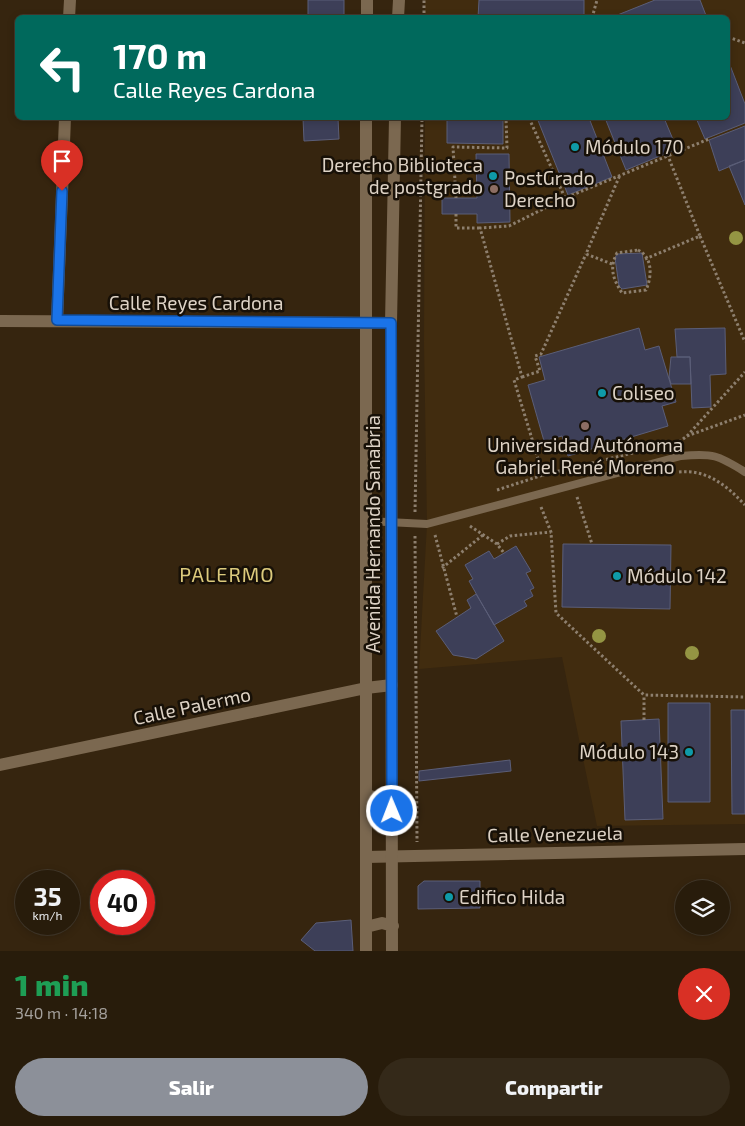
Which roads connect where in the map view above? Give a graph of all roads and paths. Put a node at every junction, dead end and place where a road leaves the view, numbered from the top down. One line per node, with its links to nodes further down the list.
1 (70, 0): 6 (street)
2 (367, 0): 7 (street)
3 (399, 0): 8 (street)
4 (424, 0): 9 (path)
5 (597, 0): 10 (path)
6 (69, 15)
7 (367, 15)
8 (398, 15)
9 (424, 15)
10 (593, 15)
11 (730, 38): 12 (path)
12 (745, 43)
13 (65, 120): 30 (street)
14 (366, 120): 32 (street, Avenida Hernando Sanabria)
15 (395, 120): 33 (street, Avenida Hernando Sanabria)
16 (422, 120): 51 (path)
17 (506, 120): 22 (path)
18 (530, 120): 23 (path)
19 (708, 139): 20 (path)
20 (668, 156): 21 (path); 26 (path)
21 (620, 174): 23 (path); 27 (path)
22 (456, 198)
23 (565, 198): 25 (path)
24 (456, 214): 25 (path)
25 (480, 228): 36 (path)
26 (700, 236): 28 (path); 34 (path)
27 (586, 254): 29 (path); 36 (path)
28 (645, 259): 29 (path); 29 (path)
29 (612, 264)
30 (57, 320): 31 (street, Calle Reyes Cardona); 32 (street, Calle Reyes Cardona)
31 (0, 321)
32 (365, 322): 33 (street, Calle Reyes Cardona); 53 (street, Avenida Hernando Sanabria)
33 (391, 323): 52 (street, Avenida Hernando Sanabria)
34 (745, 342)
35 (745, 372): 38 (path)
36 (522, 377): 42 (path)
37 (745, 415): 38 (path)
38 (687, 436): 39 (path)
39 (679, 443)
40 (669, 472): 47 (path)
41 (745, 472): 55 (lane)
42 (493, 491)
43 (586, 494): 44 (path)
44 (577, 497): 45 (path); 65 (path)
45 (568, 499)
46 (549, 504): 48 (path)
47 (745, 505)
48 (540, 506): 49 (path); 57 (path)
49 (531, 509)
50 (421, 512): 51 (path)
51 (415, 514): 52 (path); 55 (path)
52 (392, 519): 53 (lane); 55 (lane); 63 (street, Avenida Hernando Sanabria)
53 (367, 521): 70 (street, Avenida Hernando Sanabria)
54 (477, 523): 59 (path)
55 (415, 524): 62 (path)
56 (443, 532): 58 (path)
57 (551, 532): 64 (path); 71 (path)
58 (435, 534): 60 (path); 67 (path)
59 (483, 535): 64 (path); 67 (path)
60 (427, 536)
61 (421, 538): 62 (path)
62 (415, 539): 63 (path); 77 (path)
63 (392, 544): 69 (street, Avenida Hernando Sanabria)
64 (498, 544): 66 (path)
65 (592, 544)
66 (504, 553)
67 (442, 568): 68 (path)
68 (457, 617)
69 (392, 685): 70 (street, Calle Palermo); 75 (street, Avenida Hernando Sanabria)
70 (366, 688): 74 (street, Calle Palermo); 76 (street, Avenida Hernando Sanabria)
71 (644, 695): 72 (path); 73 (path)
72 (745, 697)
73 (644, 720)
74 (0, 766)
75 (392, 795): 76 (street); 79 (street, Avenida Hernando Sanabria)
76 (367, 796): 80 (street, Avenida Hernando Sanabria)
77 (427, 844)
78 (745, 849): 79 (street, Calle Venezuela)
79 (393, 855): 80 (street, Calle Venezuela); 81 (street, Avenida Hernando Sanabria)
80 (366, 857): 82 (street, Avenida Hernando Sanabria)
81 (393, 926): 82 (street); 84 (street, Avenida Hernando Sanabria)
82 (366, 927): 83 (street, Avenida Hernando Sanabria)
83 (366, 951)
84 (392, 951)

